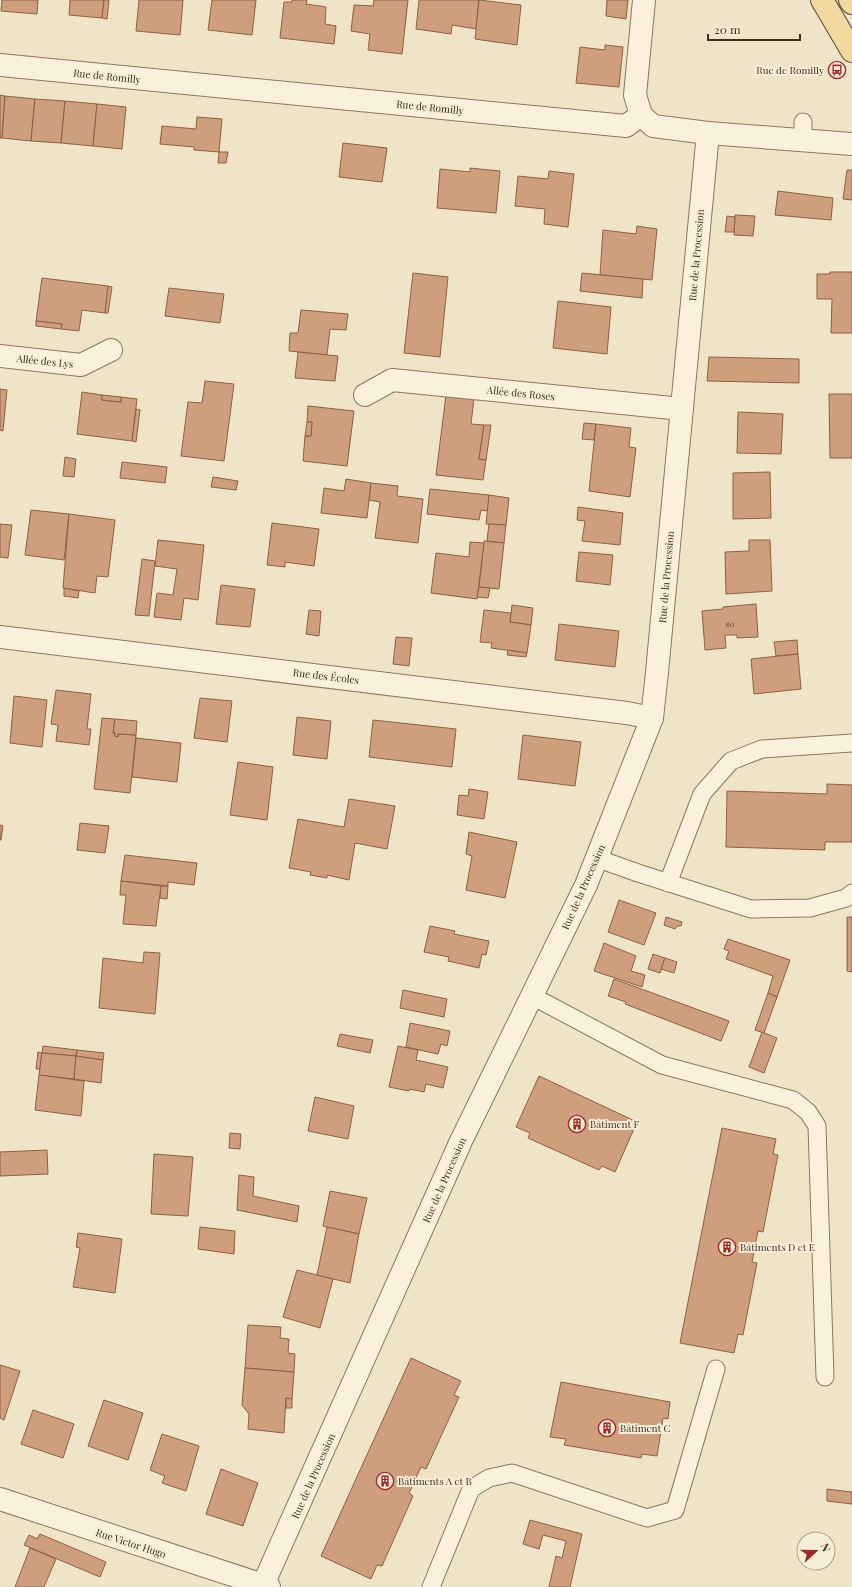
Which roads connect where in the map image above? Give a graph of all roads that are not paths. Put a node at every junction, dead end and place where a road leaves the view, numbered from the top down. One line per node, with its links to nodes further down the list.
1 (644, 0): 7 (street)
2 (822, 0): 5 (main road)
3 (850, 0): 4 (main road)
4 (852, 3)
5 (852, 51)
6 (0, 65): 7 (street, Rue de Romilly)
7 (641, 115): 8 (street)
8 (708, 133): 9 (street); 13 (street, Rue de la Procession)
9 (852, 144)
10 (111, 350): 11 (street, Allée des Lys)
11 (0, 356)
12 (364, 395): 13 (street, Allée des Roses)
13 (682, 409): 15 (street, Rue de la Procession)
14 (0, 637): 15 (street, Rue des Écoles)
15 (652, 718): 17 (street, Rue de la Procession)
16 (852, 743): 18 (lane)
17 (596, 858): 18 (lane); 20 (street, Rue de la Procession)
18 (668, 883): 19 (lane)
19 (852, 893)
20 (532, 996): 22 (lane); 24 (street, Rue de la Procession)
21 (716, 1369): 25 (lane)
22 (825, 1377)
23 (0, 1499): 24 (street, Rue Victor Hugo)
24 (265, 1586)
25 (431, 1587)

